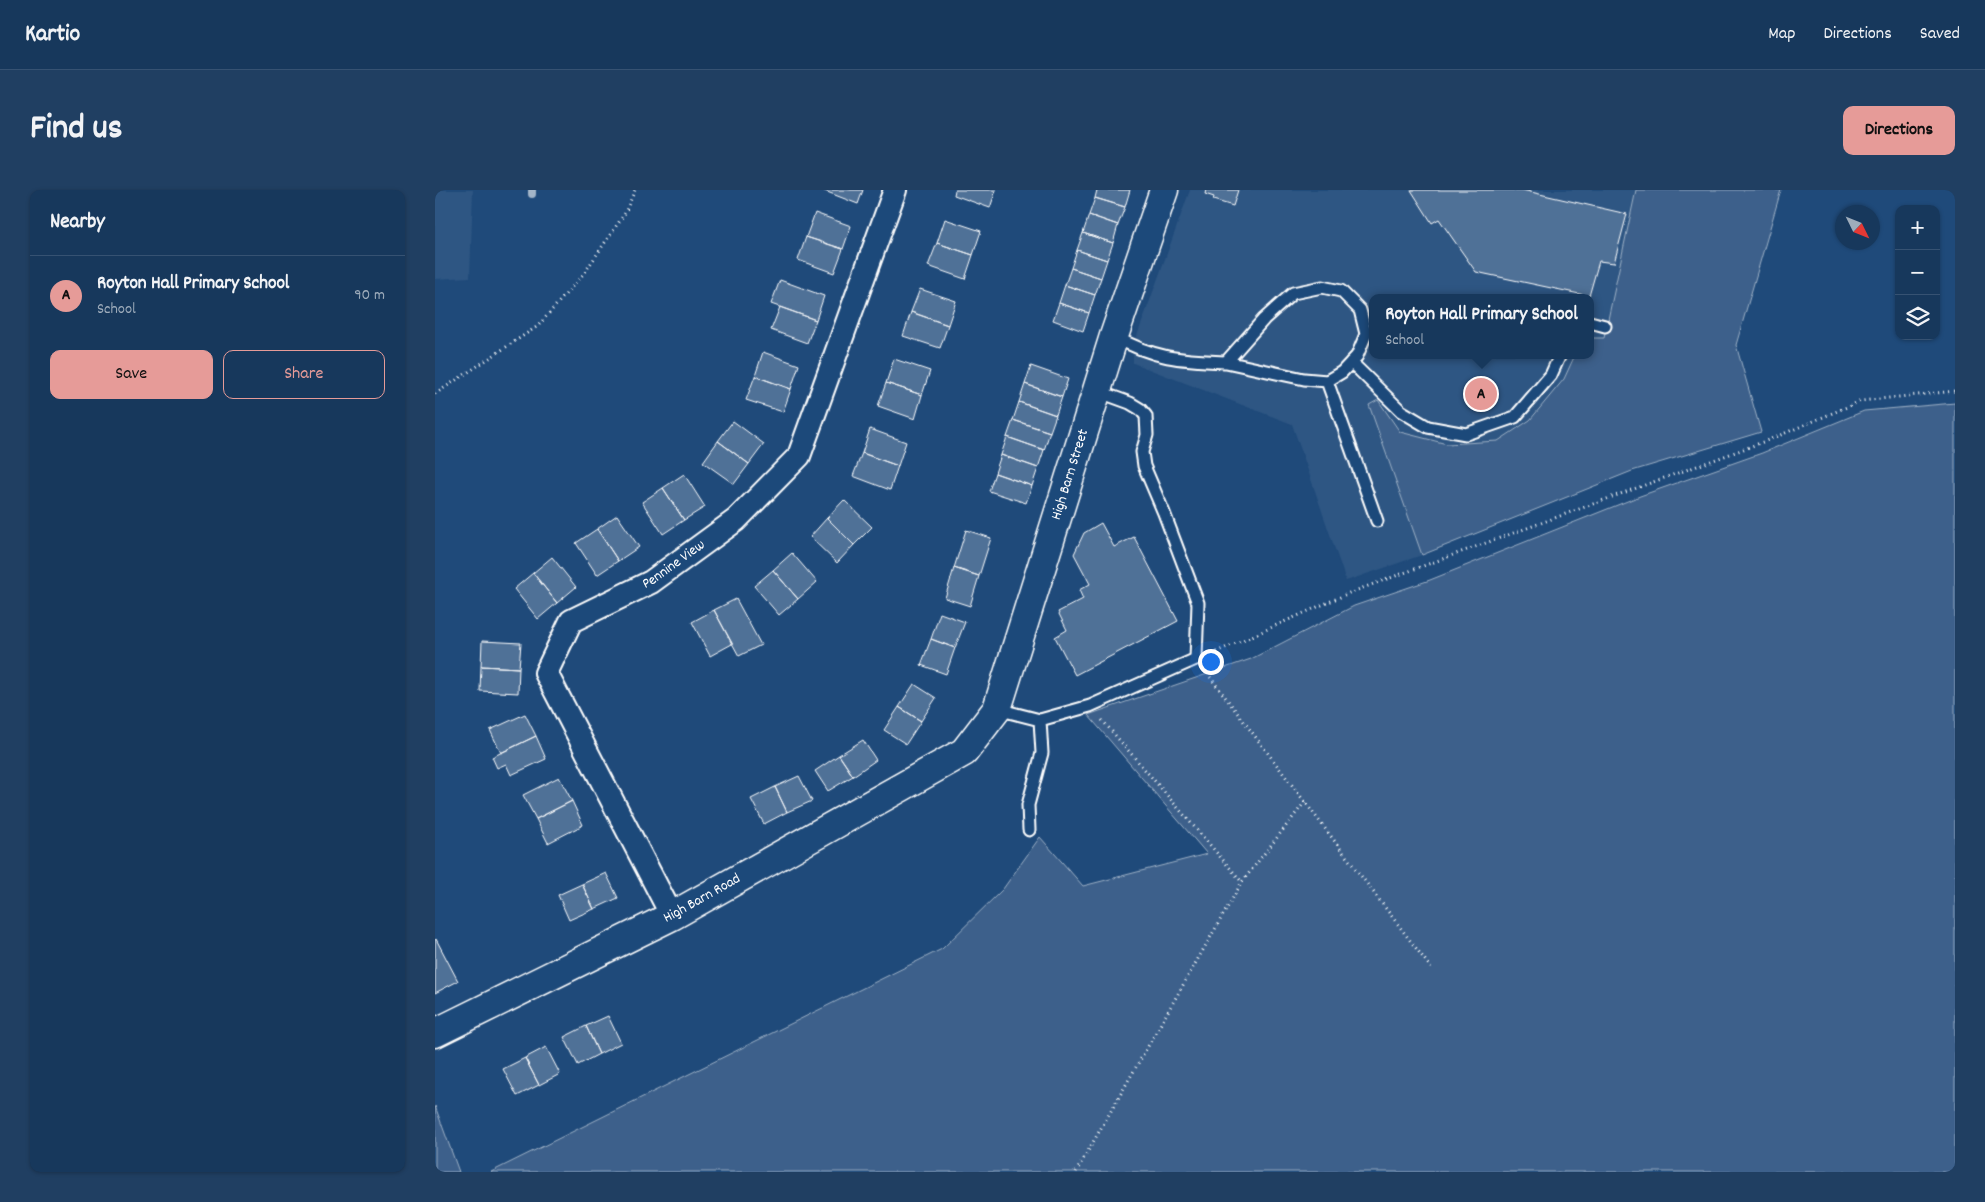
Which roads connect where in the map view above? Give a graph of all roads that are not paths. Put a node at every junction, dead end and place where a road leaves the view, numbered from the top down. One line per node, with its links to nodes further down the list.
1 (895, 190): 16 (street, Pennine View)
2 (1164, 190): 5 (street, High Barn Street)
3 (1594, 323): 4 (lane)
4 (1605, 326)
5 (1114, 336): 7 (lane); 10 (street, High Barn Street)
6 (1558, 359): 8 (lane)
7 (1226, 362): 8 (lane); 9 (lane)
8 (1351, 362): 9 (lane)
9 (1327, 381): 11 (lane)
10 (1096, 391): 12 (street, High Barn Street); 13 (lane)
11 (1377, 520)
12 (997, 709): 13 (lane); 14 (street, High Barn Street)
13 (1039, 720): 15 (lane)
14 (964, 752): 16 (street, High Barn Road)
15 (1029, 830)
16 (672, 916): 17 (street, High Barn Road)
17 (435, 1033)

